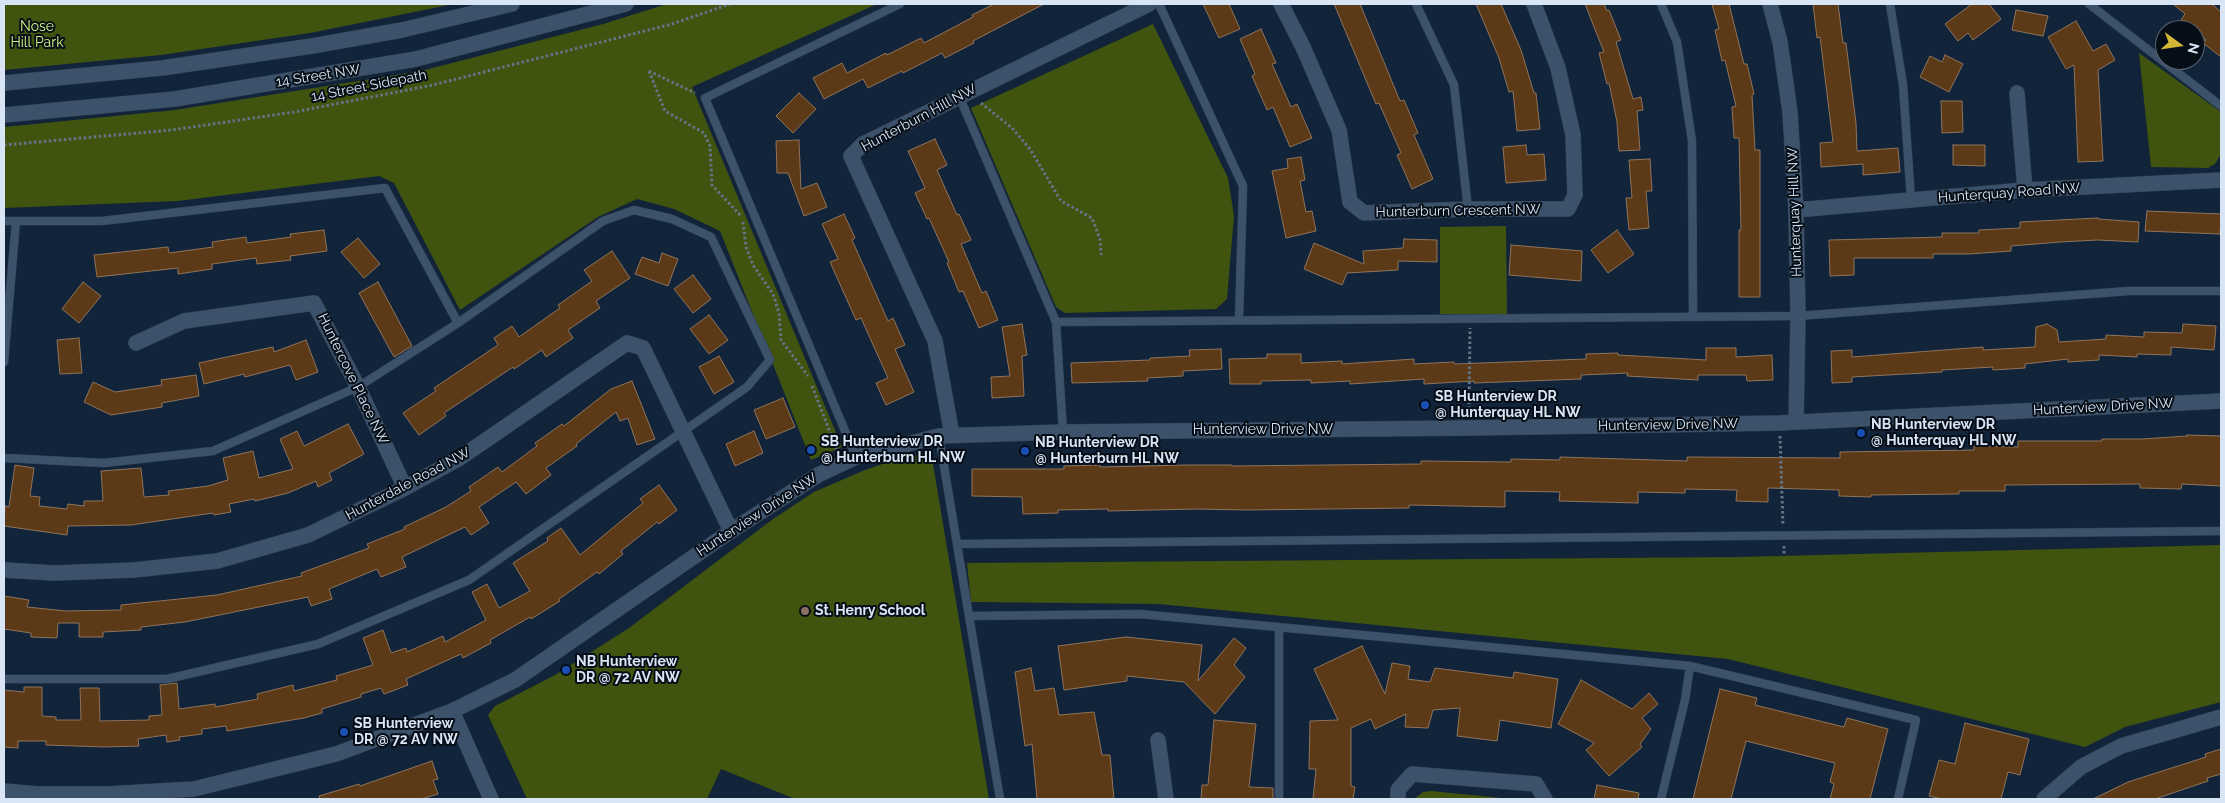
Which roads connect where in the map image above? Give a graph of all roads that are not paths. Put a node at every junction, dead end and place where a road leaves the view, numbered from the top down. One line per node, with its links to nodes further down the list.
1 (512, 4): 13 (street)
2 (626, 4): 17 (street, 14 Street NW)
3 (900, 4): 40 (lane)
4 (1149, 4): 15 (street, Hunterburn Hill NW)
5 (1159, 4): 28 (lane)
6 (1281, 4): 21 (street, Hunterburn Crescent NW)
7 (1416, 4): 21 (lane)
8 (1534, 4): 21 (street, Hunterburn Crescent NW)
9 (1661, 4): 26 (lane)
10 (1770, 4): 22 (street, Hunterquay Hill NW)
11 (1891, 4): 20 (lane)
12 (2089, 4): 16 (lane)
13 (4, 83)
14 (2017, 93): 19 (street)
15 (962, 94): 29 (lane); 38 (street, Hunterburn Hill NW)
16 (2221, 106)
17 (4, 115)
18 (2221, 180): 19 (street, Hunterquay Road NW)
19 (2026, 190): 20 (street, Hunterquay Road NW)
20 (1912, 200): 22 (street, Hunterquay Road NW)
21 (1468, 209)
22 (1796, 210): 27 (street, Hunterquay Hill NW)
23 (4, 221): 24 (lane)
24 (16, 221): 30 (lane); 32 (lane)
25 (2221, 291): 27 (lane)
26 (1693, 316): 27 (lane); 28 (lane)
27 (1798, 316): 35 (street, Hunterquay Hill NW)
28 (1239, 319): 29 (lane)
29 (1056, 322): 37 (lane)
30 (458, 323): 33 (lane); 36 (lane)
31 (136, 342): 33 (street, Huntercove Place NW)
32 (4, 362)
33 (358, 387): 39 (lane); 41 (street, Huntercove Place NW)
34 (2221, 400): 35 (street, Hunterview Drive NW)
35 (1796, 422): 37 (street, Hunterview Drive NW)
36 (682, 432): 41 (street, Hunterdale Road NW); 42 (street, Hunterdale Road NW); 49 (lane)
37 (1062, 432): 38 (street, Hunterview Drive NW)
38 (945, 436): 40 (street, Hunterview Drive NW); 44 (lane)
39 (4, 458)
40 (849, 460): 42 (street, Hunterview Drive NW)
41 (405, 488): 45 (street, Hunterdale Road NW)
42 (731, 531): 50 (street, Hunterview Drive NW)
43 (2221, 531): 44 (lane)
44 (957, 544): 46 (lane)
45 (4, 570)
46 (969, 616): 47 (lane); 55 (lane)
47 (1279, 627): 48 (lane); 57 (lane)
48 (1690, 666): 60 (lane); 61 (lane)
49 (4, 679)
50 (452, 711): 53 (street, Hunterview Drive NW); 54 (street)
51 (2221, 717): 62 (street)
52 (1158, 740): 56 (street)
53 (4, 791)
54 (491, 799)
55 (1000, 799)
56 (1166, 799)
57 (1279, 799)
58 (1398, 799): 59 (street)
59 (1545, 799)
60 (1661, 799)
61 (1898, 799)
62 (2044, 799)

